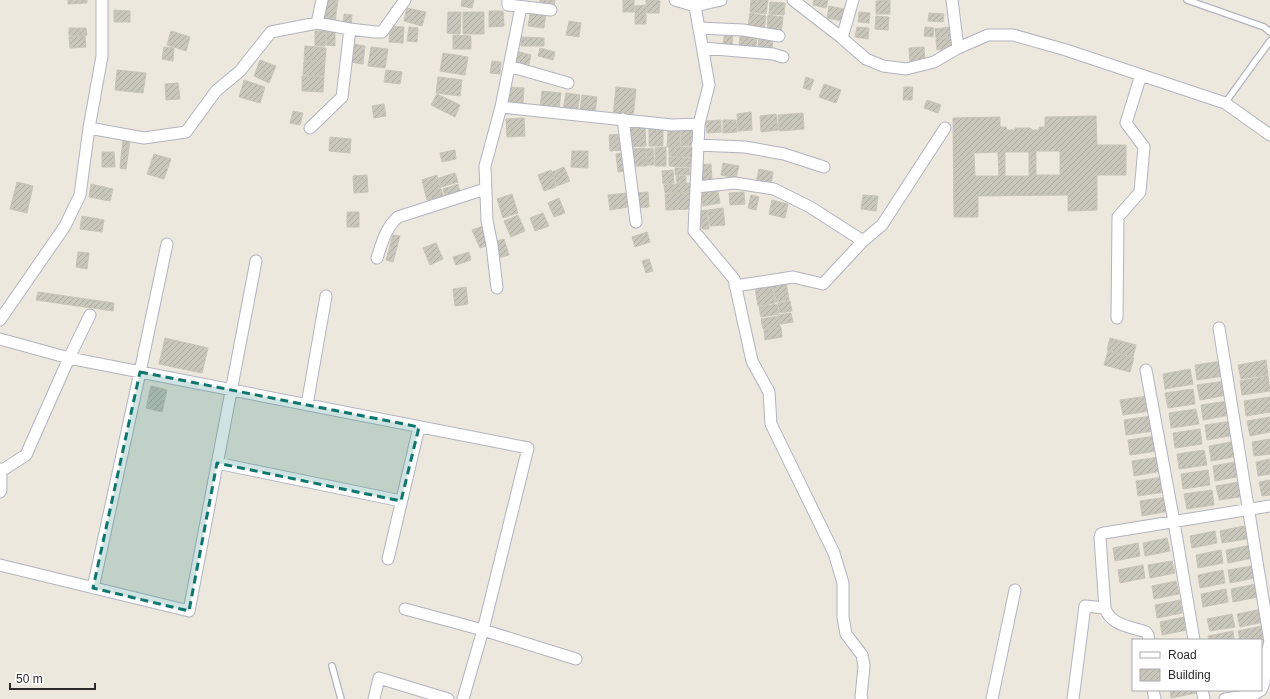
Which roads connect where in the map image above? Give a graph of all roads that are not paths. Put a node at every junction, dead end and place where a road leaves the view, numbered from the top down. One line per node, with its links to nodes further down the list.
1 (102, 0): 31 (street)
2 (322, 0): 14 (street)
3 (405, 0): 16 (street)
4 (508, 0): 12 (street)
5 (675, 0): 11 (street)
6 (721, 0): 11 (street)
7 (793, 0): 19 (street)
8 (852, 0): 19 (street)
9 (952, 0): 22 (street)
10 (1187, 0): 17 (lane)
11 (696, 6): 15 (street)
12 (521, 7): 13 (street); 24 (street)
13 (551, 10)
14 (317, 23): 16 (street); 31 (street)
15 (699, 28): 18 (street); 21 (street)
16 (350, 29): 32 (street)
17 (1270, 32)
18 (780, 36)
19 (842, 38): 22 (street)
20 (1270, 41): 27 (lane)
21 (703, 48): 23 (street); 30 (street)
22 (958, 48): 25 (street)
23 (783, 57)
24 (509, 66): 26 (street); 28 (street)
25 (1141, 75): 27 (street); 48 (street)
26 (568, 83)
27 (1225, 103): 34 (street)
28 (501, 107): 29 (street); 38 (street)
29 (623, 119): 30 (street); 39 (street)
30 (698, 124): 35 (street)
31 (89, 128): 49 (street)
32 (310, 128)
33 (945, 128): 40 (street)
34 (1270, 134)
35 (698, 145): 36 (street); 37 (street)
36 (824, 167)
37 (696, 186): 40 (street); 44 (street)
38 (486, 189): 42 (street); 45 (street)
39 (636, 222)
40 (863, 241): 44 (street)
41 (167, 244): 54 (street)
42 (377, 258)
43 (256, 261): 55 (street)
44 (735, 286): 82 (street)
45 (497, 288)
46 (326, 296): 56 (street)
47 (90, 315): 52 (street)
48 (1117, 318)
49 (0, 320)
50 (1219, 328): 63 (street)
51 (0, 339): 52 (street)
52 (69, 358): 54 (street); 59 (street)
53 (1146, 370): 64 (street)
54 (140, 372): 55 (street); 67 (street)
55 (231, 390): 56 (street); 58 (street)
56 (307, 405): 57 (street)
57 (419, 426): 61 (street); 71 (street)
58 (217, 463): 61 (street); 67 (street)
59 (1, 470): 60 (street)
60 (0, 492)
61 (401, 501): 65 (street)
62 (1270, 506): 63 (street)
63 (1249, 510): 64 (street); 76 (street)
64 (1174, 522): 69 (street); 73 (street)
65 (388, 559)
66 (0, 565): 67 (street)
67 (93, 588)
68 (1015, 590): 83 (street)
69 (1105, 608): 72 (street); 84 (street)
70 (405, 609): 71 (street)
71 (483, 630): 74 (street); 81 (street)
72 (1149, 639)
73 (1194, 639)
74 (576, 659)
75 (332, 666): 78 (lane)
76 (1262, 688)
77 (1259, 691): 85 (street)
78 (341, 699)
79 (374, 699): 80 (street)
80 (448, 699)
81 (463, 699)
82 (862, 699)
83 (992, 699)
84 (1073, 699)
85 (1225, 699)

